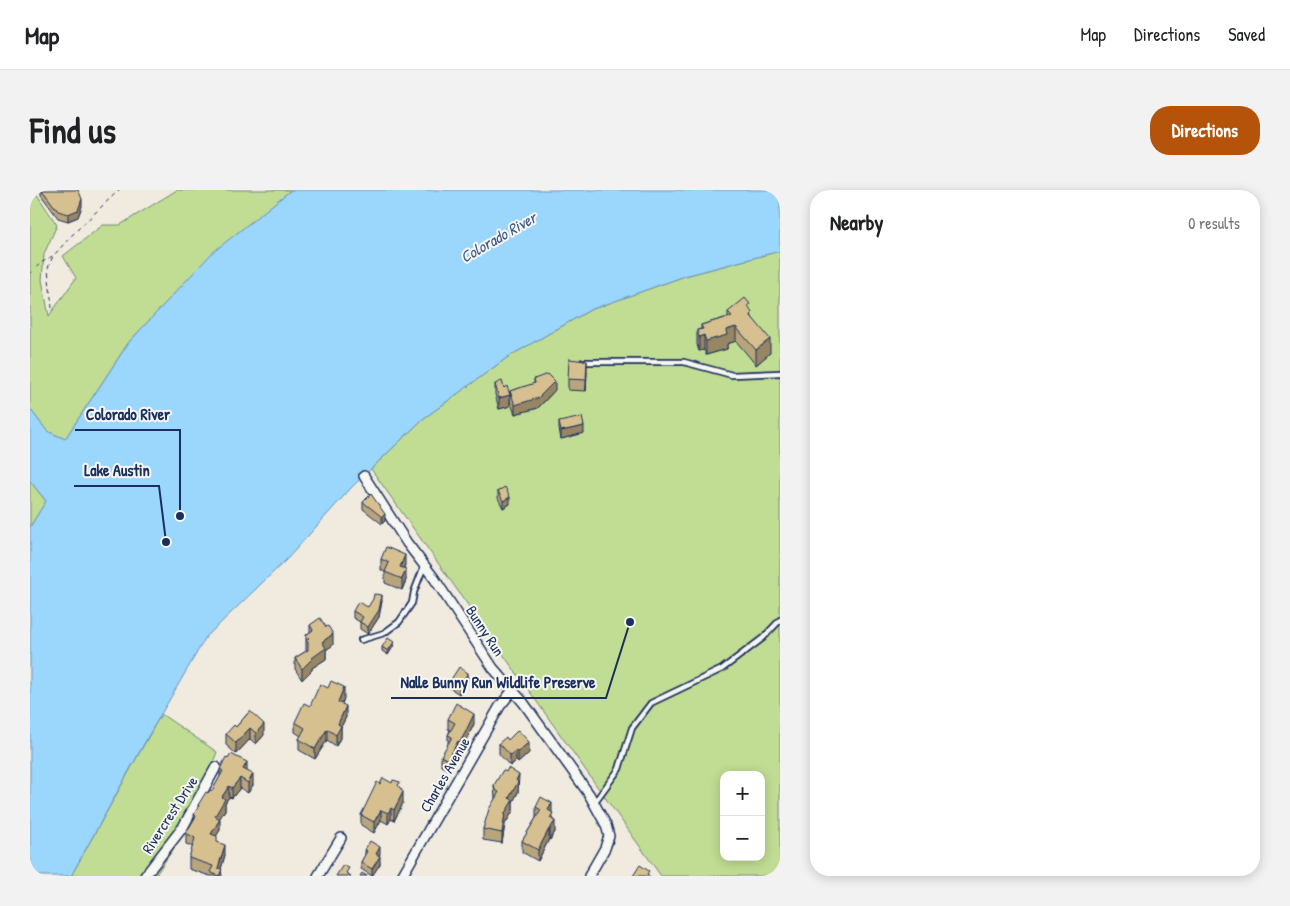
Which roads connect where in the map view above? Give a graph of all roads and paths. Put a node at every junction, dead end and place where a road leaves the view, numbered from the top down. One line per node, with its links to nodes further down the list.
1 (119, 190): 2 (path)
2 (54, 255): 3 (path); 4 (path)
3 (30, 273)
4 (52, 308)
5 (578, 362): 6 (lane)
6 (780, 374)
7 (364, 476): 8 (street, Bunny Run)
8 (424, 566): 10 (lane); 11 (street, Bunny Run)
9 (780, 620): 13 (lane)
10 (361, 640)
11 (513, 690): 13 (street, Bunny Run); 17 (street, Charles Avenue)
12 (216, 767): 15 (street, Rivercrest Drive)
13 (594, 803): 18 (street, Bunny Run)
14 (341, 838): 16 (street)
15 (145, 876)
16 (318, 876)
17 (402, 876)
18 (589, 876)

